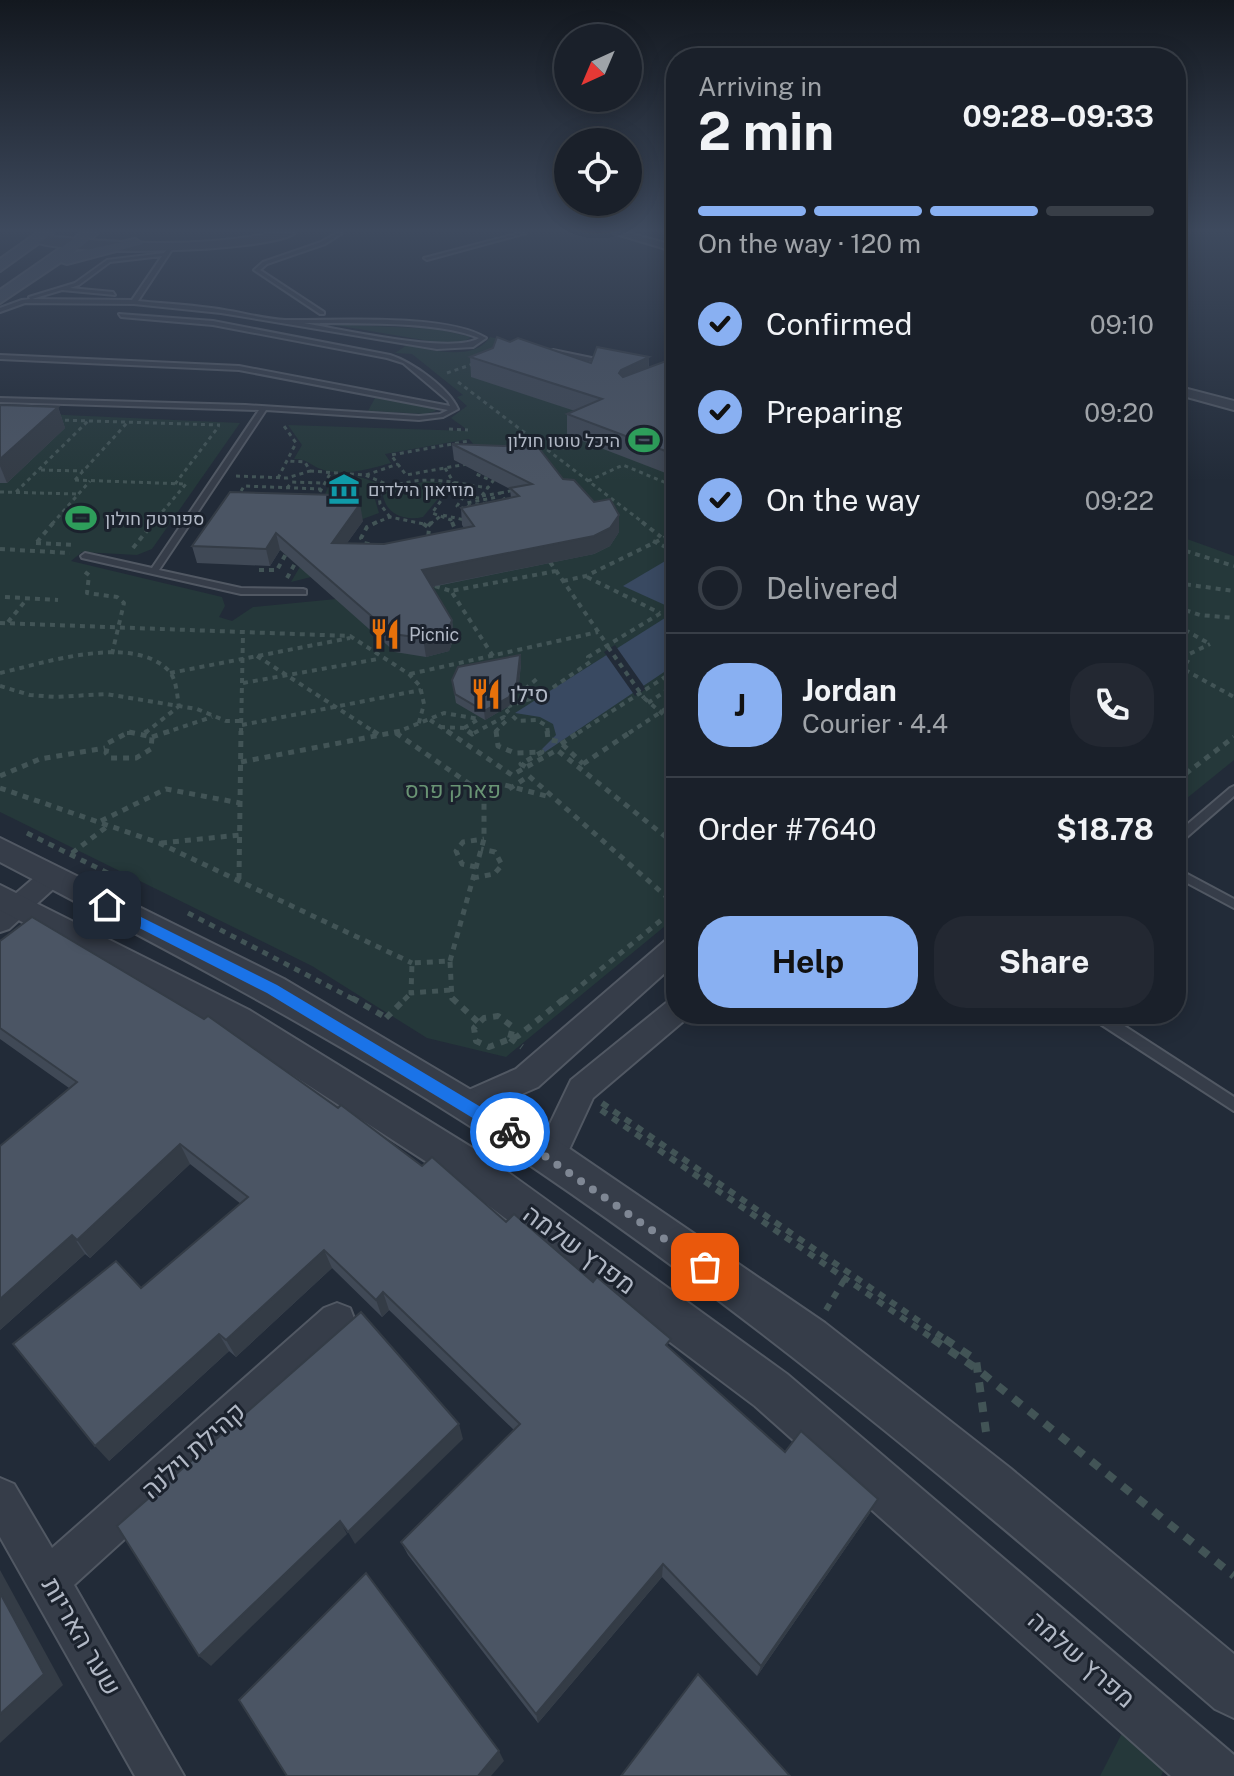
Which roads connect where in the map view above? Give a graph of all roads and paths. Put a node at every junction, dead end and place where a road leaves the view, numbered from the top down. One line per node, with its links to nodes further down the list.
1 (133, 316): 14 (lane)
2 (245, 316): 3 (lane)
3 (286, 321): 4 (lane); 4 (lane)
4 (483, 338): 5 (lane)
5 (497, 341)
6 (540, 349): 9 (lane)
7 (2, 352): 14 (lane)
8 (436, 365): 31 (path)
9 (619, 366)
10 (1186, 393): 12 (street)
11 (0, 400): 13 (lane)
12 (1234, 406)
13 (263, 409): 14 (lane); 77 (lane)
14 (455, 409)
15 (44, 420): 16 (path)
16 (88, 421): 17 (path); 23 (path)
17 (127, 423): 24 (path); 34 (path)
18 (284, 426): 20 (path)
19 (469, 441): 21 (path)
20 (288, 461): 25 (path); 29 (path)
21 (398, 464): 22 (path); 27 (path)
22 (445, 468): 32 (path); 38 (path)
23 (39, 470): 24 (path); 40 (path)
24 (84, 471): 30 (path)
25 (310, 471): 26 (path); 29 (path)
26 (331, 472): 27 (path); 36 (path)
27 (365, 475): 37 (path)
28 (227, 476): 29 (path)
29 (278, 478)
30 (90, 481): 34 (path); 41 (path)
31 (588, 481): 33 (path); 57 (path)
32 (454, 483): 37 (path); 38 (path); 52 (path)
33 (666, 483)
34 (175, 484): 65 (path)
35 (298, 485): 36 (path)
36 (323, 486): 44 (path); 45 (path)
37 (392, 486): 53 (path)
38 (488, 488): 43 (path)
39 (0, 492): 40 (path)
40 (16, 492): 41 (path)
41 (78, 494): 60 (path)
42 (499, 495): 43 (path, bridge); 46 (path); 46 (path); 48 (path, bridge)
43 (482, 496): 51 (path)
44 (236, 499)
45 (315, 500)
46 (485, 503): 49 (path)
47 (498, 504): 48 (path)
48 (509, 506): 50 (path)
49 (489, 509)
50 (502, 509)
51 (471, 511)
52 (442, 515): 54 (path); 55 (path); 58 (path)
53 (390, 517): 55 (path); 66 (path)
54 (470, 523)
55 (427, 526): 61 (path)
56 (666, 535): 57 (path)
57 (661, 537): 59 (path)
58 (456, 539)
59 (653, 541): 64 (path); 79 (path)
60 (36, 543)
61 (422, 543): 63 (path); 66 (path)
62 (291, 545): 71 (path)
63 (433, 546)
64 (666, 547)
65 (136, 548)
66 (412, 548): 69 (path)
67 (0, 549): 72 (path)
68 (1186, 551): 74 (path)
69 (416, 555)
70 (85, 556): 77 (lane)
71 (284, 557): 76 (path); 81 (path)
72 (67, 562)
73 (550, 562): 78 (path)
74 (1234, 566)
75 (75, 569): 94 (path)
76 (259, 570)
77 (154, 571): 86 (lane)
78 (556, 571): 80 (path); 84 (path)
79 (586, 576): 80 (path); 99 (path)
80 (563, 581): 95 (path)
81 (285, 582)
82 (1186, 584): 85 (path)
83 (435, 586): 84 (path)
84 (451, 591): 103 (path)
85 (1234, 591)
86 (303, 592)
87 (5, 597): 88 (path)
88 (27, 598): 89 (path); 93 (path)
89 (58, 600)
90 (1186, 611): 91 (path)
91 (1234, 618)
92 (0, 623): 93 (path)
93 (7, 623): 94 (path)
94 (117, 628): 97 (path); 100 (path)
95 (598, 632): 99 (path); 103 (path)
96 (1186, 632): 101 (path)
97 (243, 633): 98 (path); 105 (path)
98 (353, 638): 102 (path); 104 (path)
99 (608, 646): 119 (path, bridge); 138 (path)
100 (113, 654): 107 (path); 108 (path)
101 (1186, 654)
102 (257, 656): 105 (path); 110 (path)
103 (493, 656): 109 (path)
104 (379, 658): 109 (path); 110 (path)
105 (243, 659): 108 (path); 113 (path)
106 (1186, 670): 118 (path)
107 (0, 673)
108 (170, 673): 120 (path)
109 (409, 674): 117 (path)
110 (287, 675): 113 (path); 121 (path)
111 (666, 676): 138 (path)
112 (539, 677): 115 (path)
113 (242, 683): 128 (path)
114 (0, 686): 120 (path)
115 (525, 689)
116 (666, 689): 119 (path)
117 (422, 690): 121 (path); 129 (path)
118 (1234, 697)
119 (646, 700): 123 (path)
120 (179, 707): 125 (path); 133 (path)
121 (336, 707): 128 (path); 135 (path)
122 (666, 708): 123 (path)
123 (659, 713): 126 (path); 141 (path)
124 (457, 714): 127 (path); 131 (path); 132 (path)
125 (212, 717): 128 (path); 136 (path)
126 (666, 718)
127 (430, 720): 129 (path); 130 (path)
128 (242, 723): 140 (path)
129 (418, 726): 134 (path)
130 (440, 727): 131 (path); 142 (path)
131 (452, 727): 132 (path)
132 (464, 728): 142 (path)
133 (144, 733): 136 (path); 139 (path)
134 (396, 733): 135 (path); 148 (path)
135 (379, 736): 140 (path)
136 (152, 737): 139 (path)
137 (1234, 737): 143 (path)
138 (558, 742): 141 (path)
139 (105, 748): 144 (path)
140 (241, 762): 150 (path)
141 (581, 766): 142 (path); 155 (path)
142 (526, 767)
143 (1186, 773)
144 (0, 776)
145 (0, 788): 151 (path)
146 (509, 789): 148 (path); 149 (path); 149 (path)
147 (1234, 790): 153 (lane)
148 (484, 794): 157 (path)
149 (553, 798): 166 (path)
150 (240, 803): 151 (path); 154 (path)
151 (100, 821): 152 (path)
152 (109, 825): 158 (path); 160 (path)
153 (1186, 831)
154 (240, 835): 158 (path); 164 (path)
155 (666, 837)
156 (7, 838): 160 (path); 160 (street)
157 (484, 839): 159 (path); 161 (path)
158 (159, 843): 164 (path)
159 (481, 849): 161 (path); 162 (path)
160 (68, 860): 165 (path); 168 (street); 179 (street)
161 (476, 867): 162 (path)
162 (473, 878): 171 (path)
163 (1186, 878): 167 (lane)
164 (239, 879): 172 (path)
165 (133, 886)
166 (666, 898)
167 (1234, 904)
168 (6, 907): 192 (street, מפרץ שלמה)
169 (666, 915): 178 (path)
170 (666, 956): 181 (street)
171 (450, 961): 172 (path); 173 (path)
172 (412, 963): 174 (path)
173 (450, 990): 174 (path); 176 (path)
174 (411, 993): 179 (path)
175 (666, 1019): 180 (street)
176 (478, 1022): 178 (path); 178 (path)
177 (1111, 1024): 182 (lane)
178 (510, 1038)
179 (363, 1042): 181 (street)
180 (582, 1089): 183 (street); 185 (path)
181 (466, 1105): 183 (street)
182 (1234, 1105)
183 (550, 1157): 186 (street)
184 (337, 1321): 189 (street, קהילת וילנה)
185 (977, 1369): 186 (path); 188 (path)
186 (993, 1485): 190 (street)
187 (0, 1498): 189 (street, שער האריות)
188 (1234, 1576)
189 (50, 1578): 191 (street, שער האריות)
190 (1234, 1690)
191 (161, 1776)
192 (1214, 1776)

